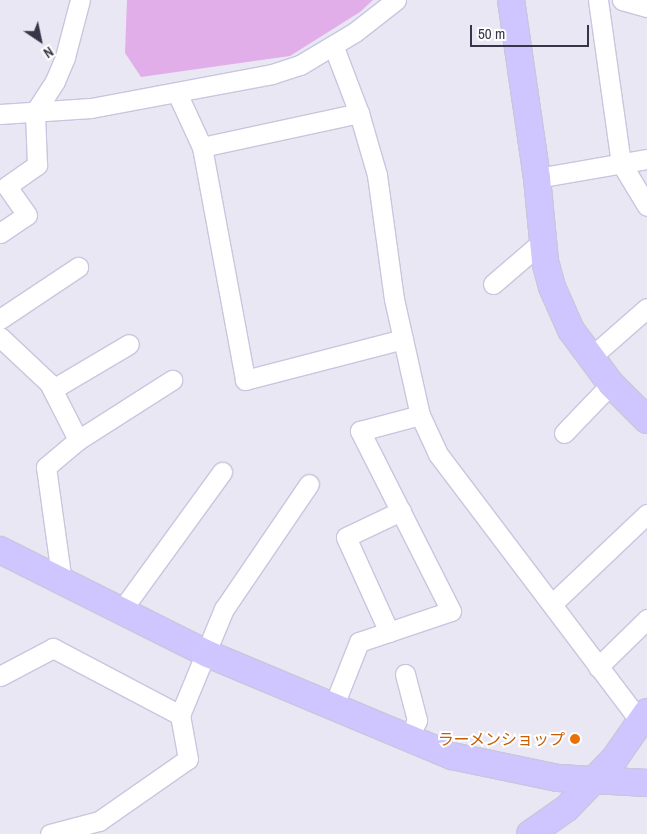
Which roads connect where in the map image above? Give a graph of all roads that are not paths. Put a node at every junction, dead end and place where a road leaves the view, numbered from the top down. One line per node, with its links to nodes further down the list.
1 (80, 0): 9 (street)
2 (396, 0): 7 (street)
3 (511, 0): 15 (street)
4 (598, 0): 14 (street)
5 (622, 0): 6 (street)
6 (647, 6)
7 (333, 45): 8 (street); 10 (street)
8 (176, 93): 9 (street); 12 (street)
9 (35, 112): 11 (street); 17 (street)
10 (359, 112): 12 (street); 24 (street)
11 (0, 114)
12 (202, 148): 24 (street)
13 (647, 159): 14 (street)
14 (621, 163): 15 (street); 16 (street)
15 (537, 178): 18 (street)
16 (647, 206)
17 (0, 233)
18 (543, 242): 20 (street); 26 (street)
19 (78, 267): 22 (street)
20 (494, 284)
21 (647, 308): 26 (street)
22 (0, 319)
23 (0, 337): 29 (street)
24 (403, 339): 30 (street)
25 (129, 344): 29 (street)
26 (592, 357): 28 (street)
27 (172, 380): 33 (street)
28 (611, 384): 31 (street); 32 (street)
29 (52, 390): 33 (street)
30 (420, 415): 36 (street); 40 (street)
31 (647, 420)
32 (564, 433)
33 (78, 440): 39 (street)
34 (222, 472): 41 (street)
35 (309, 484): 44 (street)
36 (400, 511): 43 (street); 43 (street)
37 (647, 514): 40 (street)
38 (0, 550): 39 (street)
39 (62, 582): 41 (street)
40 (552, 604): 45 (street)
41 (121, 611): 44 (street)
42 (647, 619): 45 (street)
43 (389, 632): 48 (street)
44 (208, 654): 48 (street); 49 (street)
45 (598, 667): 50 (street)
46 (405, 674): 51 (street)
47 (0, 676): 49 (street)
48 (334, 705): 51 (street)
49 (180, 715): 54 (street)
50 (644, 718): 52 (street)
51 (409, 738): 52 (street)
52 (595, 780): 53 (street); 55 (street)
53 (647, 783)
54 (50, 834)
55 (530, 834)

